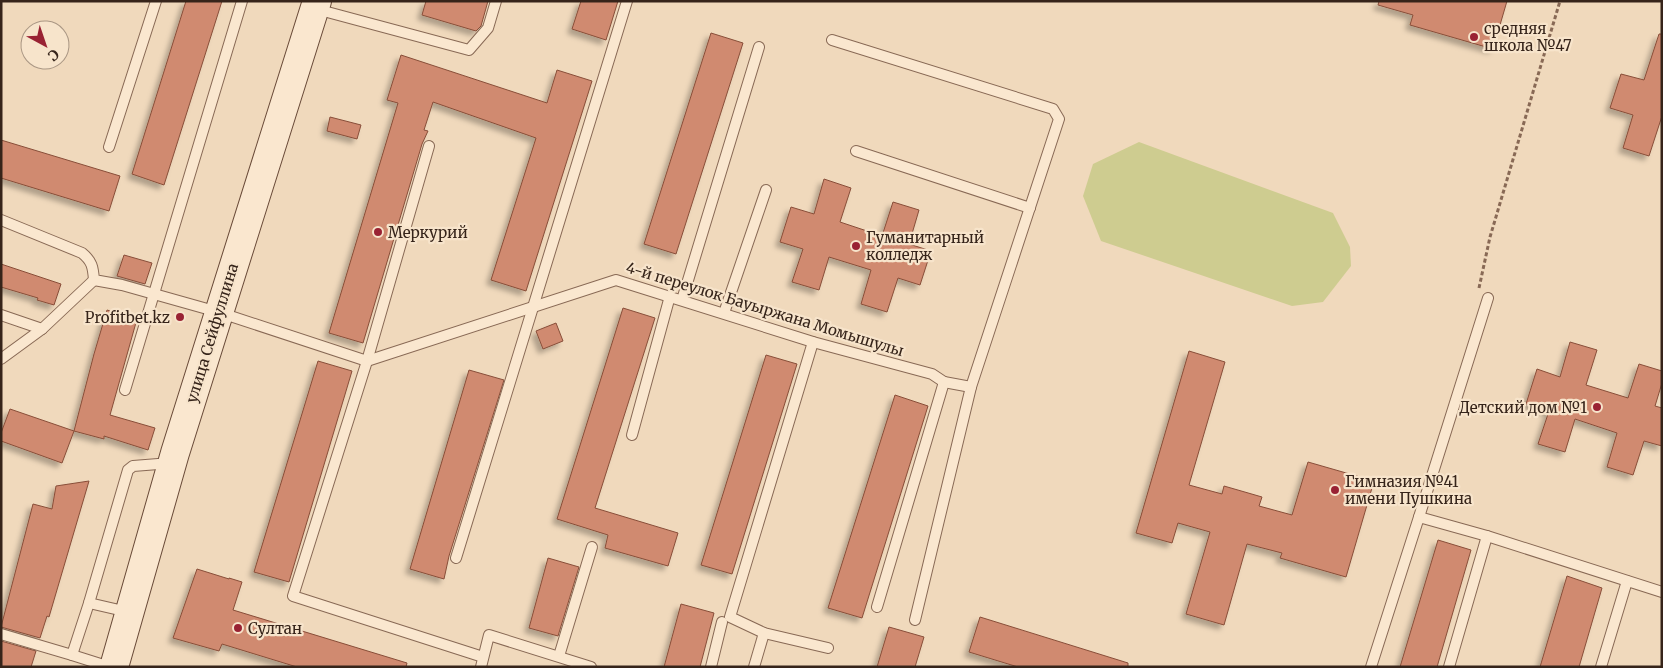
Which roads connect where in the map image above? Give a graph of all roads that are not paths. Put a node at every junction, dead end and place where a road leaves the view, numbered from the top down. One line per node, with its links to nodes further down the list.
1 (156, 1): 9 (lane)
2 (242, 1): 15 (lane)
3 (496, 1): 5 (lane)
4 (627, 1): 19 (lane)
5 (316, 5): 20 (street, улица Сейфуллина)
6 (832, 40): 12 (lane)
7 (759, 48): 18 (lane)
8 (429, 146): 26 (lane)
9 (109, 147)
10 (856, 151): 12 (lane)
11 (766, 190): 21 (lane)
12 (1030, 208): 28 (lane)
13 (1, 220): 14 (lane)
14 (94, 280): 15 (lane); 23 (lane)
15 (153, 294): 20 (lane); 29 (lane)
16 (670, 296): 18 (lane, 4-й переулок Бауыржана Момышулы); 19 (lane, 4-й переулок Бауыржана Момышулы); 30 (lane)
17 (1488, 298): 32 (lane)
18 (682, 300): 21 (lane, 4-й переулок Бауыржана Момышулы)
19 (532, 307): 26 (lane, 4-й переулок Бауыржана Момышулы); 35 (lane)
20 (218, 312): 26 (lane); 31 (street, улица Сейфуллина)
21 (724, 313): 24 (lane, 4-й переулок Бауыржана Момышулы)
22 (1, 316): 23 (lane)
23 (42, 329): 25 (lane)
24 (813, 342): 27 (lane, 4-й переулок Бауыржана Момышулы); 43 (lane)
25 (1, 359)
26 (367, 361): 48 (lane)
27 (944, 382): 28 (lane, 4-й переулок Бауыржана Момышулы); 39 (lane)
28 (972, 387): 41 (lane)
29 (125, 390)
30 (632, 435)
31 (172, 463): 38 (lane); 40 (street, улица Сейфуллина)
32 (1419, 517): 33 (lane); 53 (lane)
33 (1488, 536): 36 (lane); 54 (lane)
34 (592, 547): 47 (lane)
35 (456, 558)
36 (1627, 581): 37 (lane); 55 (lane)
37 (1662, 592)
38 (90, 602): 40 (lane); 46 (lane)
39 (877, 607)
40 (128, 612): 49 (street, улица Сейфуллина)
41 (915, 620)
42 (722, 622): 51 (lane)
43 (764, 633): 45 (lane); 52 (lane)
44 (1, 634): 46 (lane)
45 (828, 648)
46 (72, 655): 49 (lane)
47 (559, 656): 48 (lane); 50 (lane)
48 (482, 662)
49 (112, 667)
50 (591, 667)
51 (711, 667)
52 (754, 667)
53 (1371, 667)
54 (1449, 667)
55 (1601, 667)

